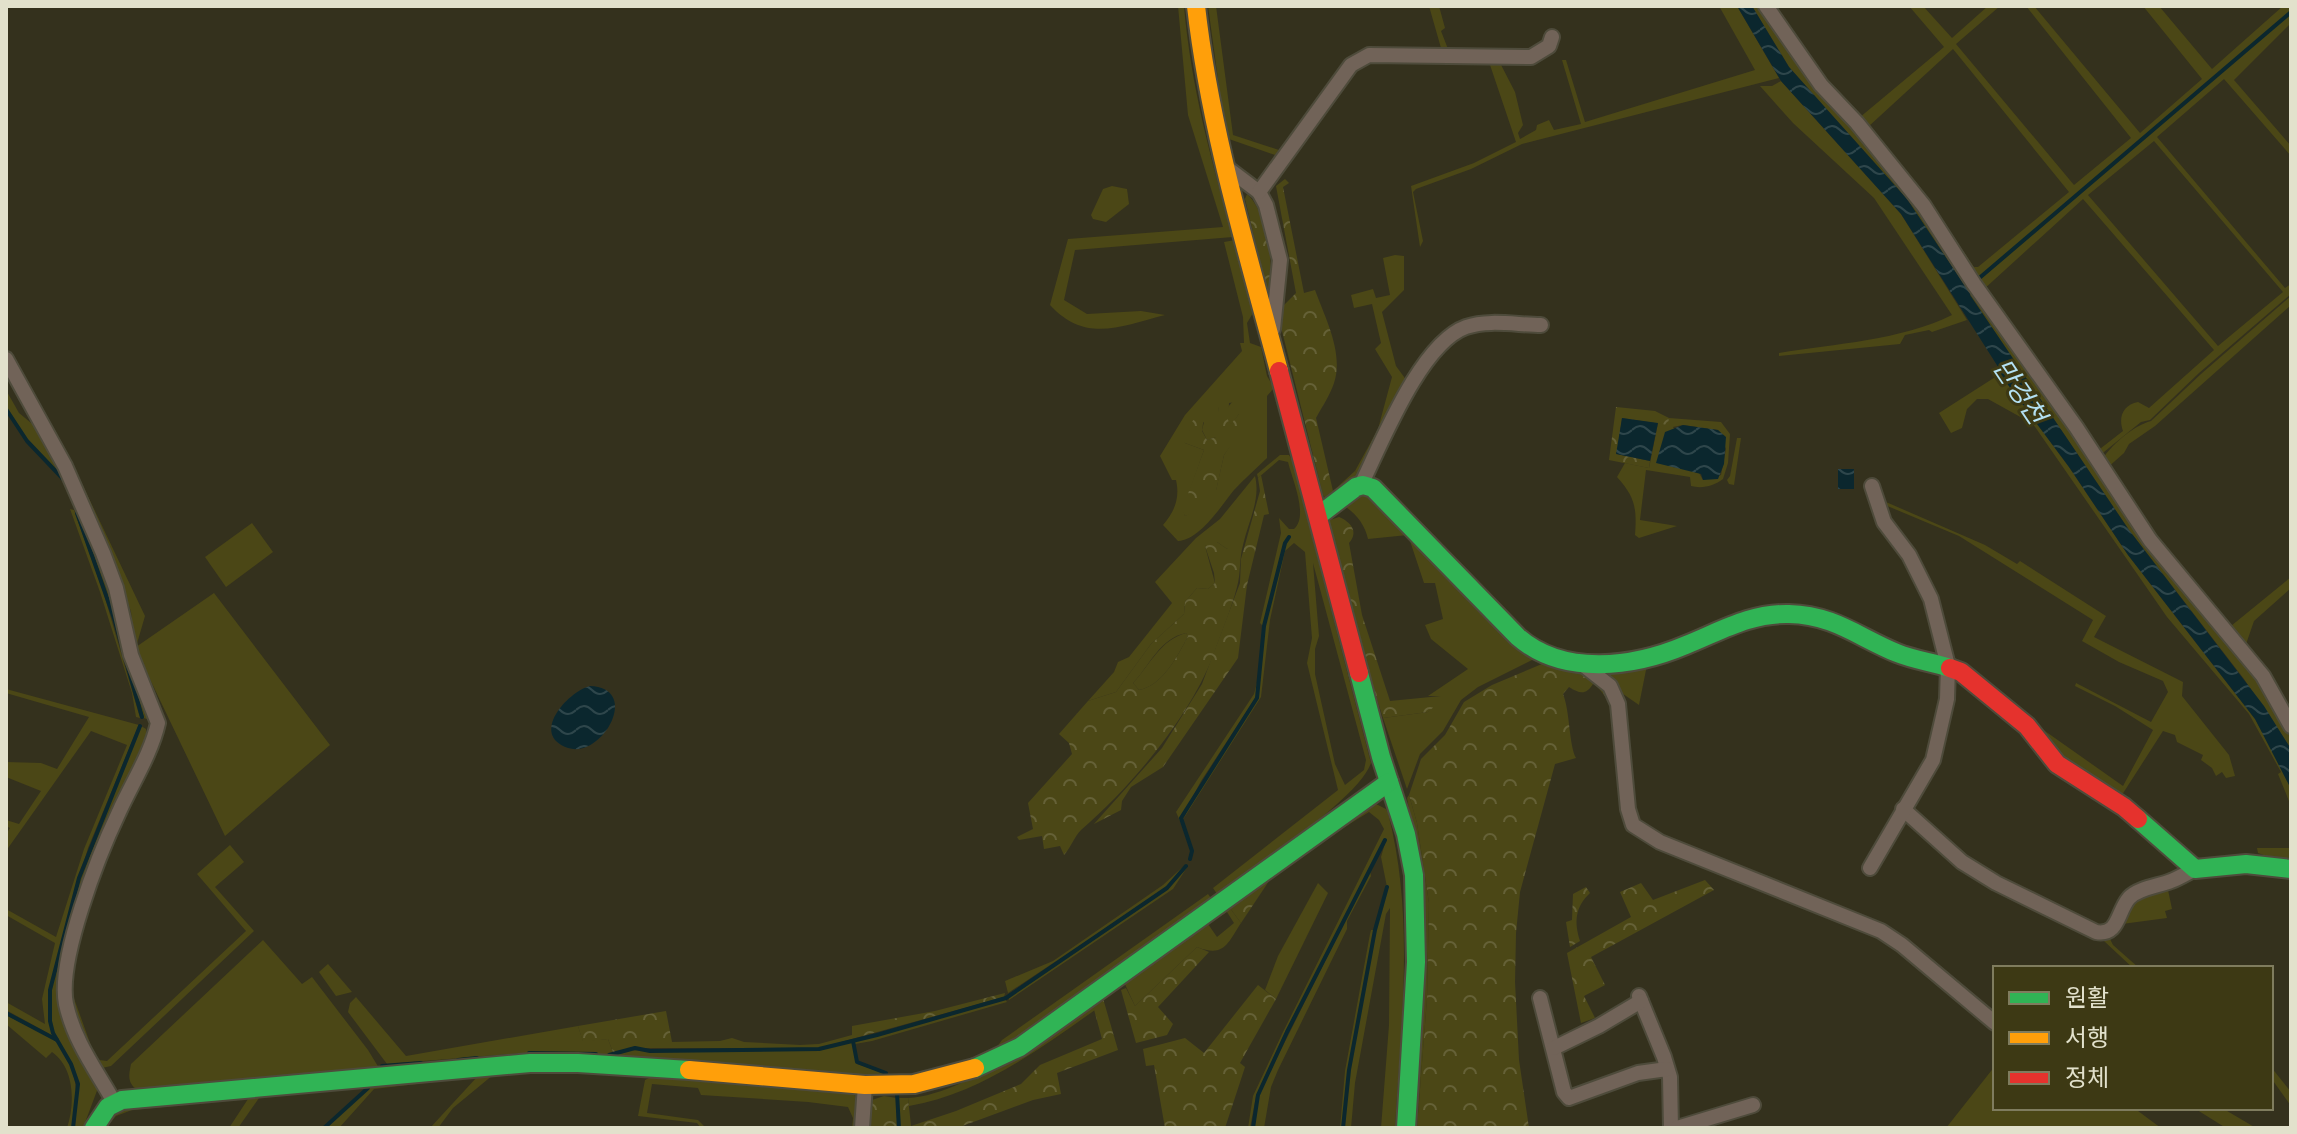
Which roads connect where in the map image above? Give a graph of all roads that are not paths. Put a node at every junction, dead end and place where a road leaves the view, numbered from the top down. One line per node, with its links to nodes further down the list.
1 (1196, 6): 4 (street)
2 (1766, 6): 14 (street)
3 (1552, 37): 5 (street)
4 (1225, 166): 5 (street); 7 (street)
5 (1259, 192): 7 (street)
6 (1541, 325): 9 (street)
7 (1271, 342): 11 (street)
8 (6, 359): 25 (street)
9 (1361, 485): 11 (street); 12 (street)
10 (1872, 486): 13 (street)
11 (1318, 516): 15 (street)
12 (1580, 663): 13 (street); 21 (street)
13 (1948, 666): 16 (street); 18 (street)
14 (2291, 726)
15 (1389, 782): 24 (street); 29 (street)
16 (1903, 809): 17 (street); 18 (street)
17 (1870, 868)
18 (2195, 869): 19 (street)
19 (2291, 869)
20 (1540, 998): 22 (street)
21 (1993, 1021)
22 (1554, 1048): 23 (street); 23 (street)
23 (1667, 1069): 30 (street)
24 (865, 1085): 25 (street); 28 (street)
25 (114, 1102): 27 (street)
26 (1753, 1105): 30 (street)
27 (94, 1128)
28 (862, 1128)
29 (1406, 1128)
30 (1674, 1128)

